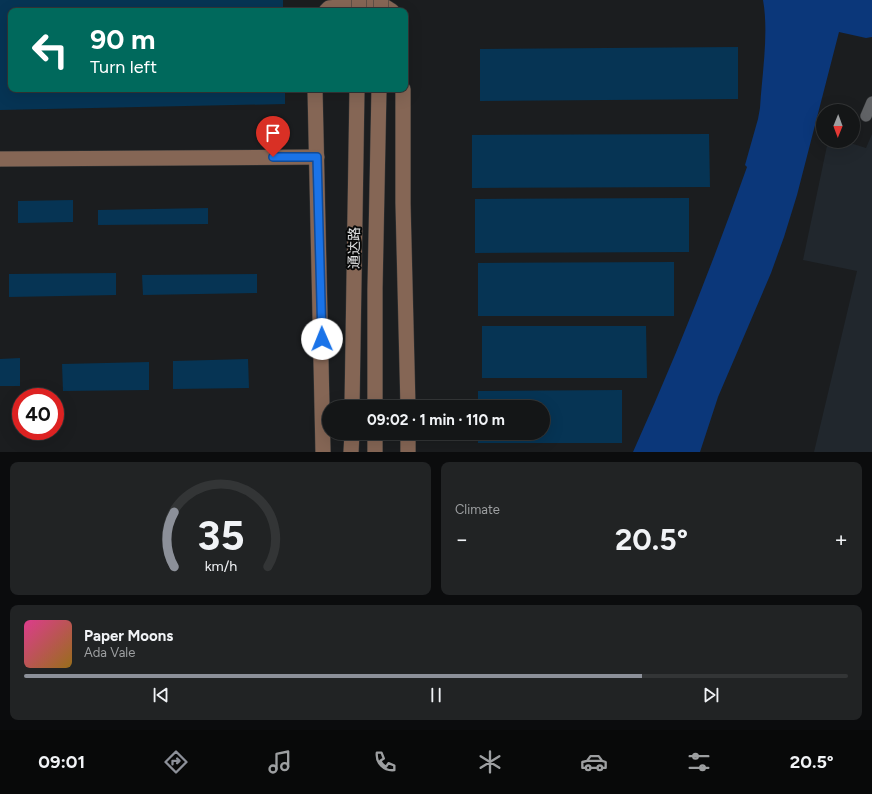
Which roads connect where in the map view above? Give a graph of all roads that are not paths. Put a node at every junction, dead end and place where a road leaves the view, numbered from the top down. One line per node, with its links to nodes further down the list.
1 (329, 8): 2 (street)
2 (387, 8)
3 (316, 92): 9 (street)
4 (357, 92): 11 (street, 通达路)
5 (379, 92): 12 (street, 通达路)
6 (403, 92): 13 (street)
7 (872, 102): 8 (street)
8 (866, 116)
9 (317, 157): 10 (street); 17 (street)
10 (0, 159)
11 (352, 400)
12 (375, 400)
13 (408, 400)
14 (352, 440): 18 (street)
15 (375, 440): 19 (street)
16 (408, 440): 20 (street)
17 (323, 452)
18 (351, 452)
19 (375, 452)
20 (408, 452)

